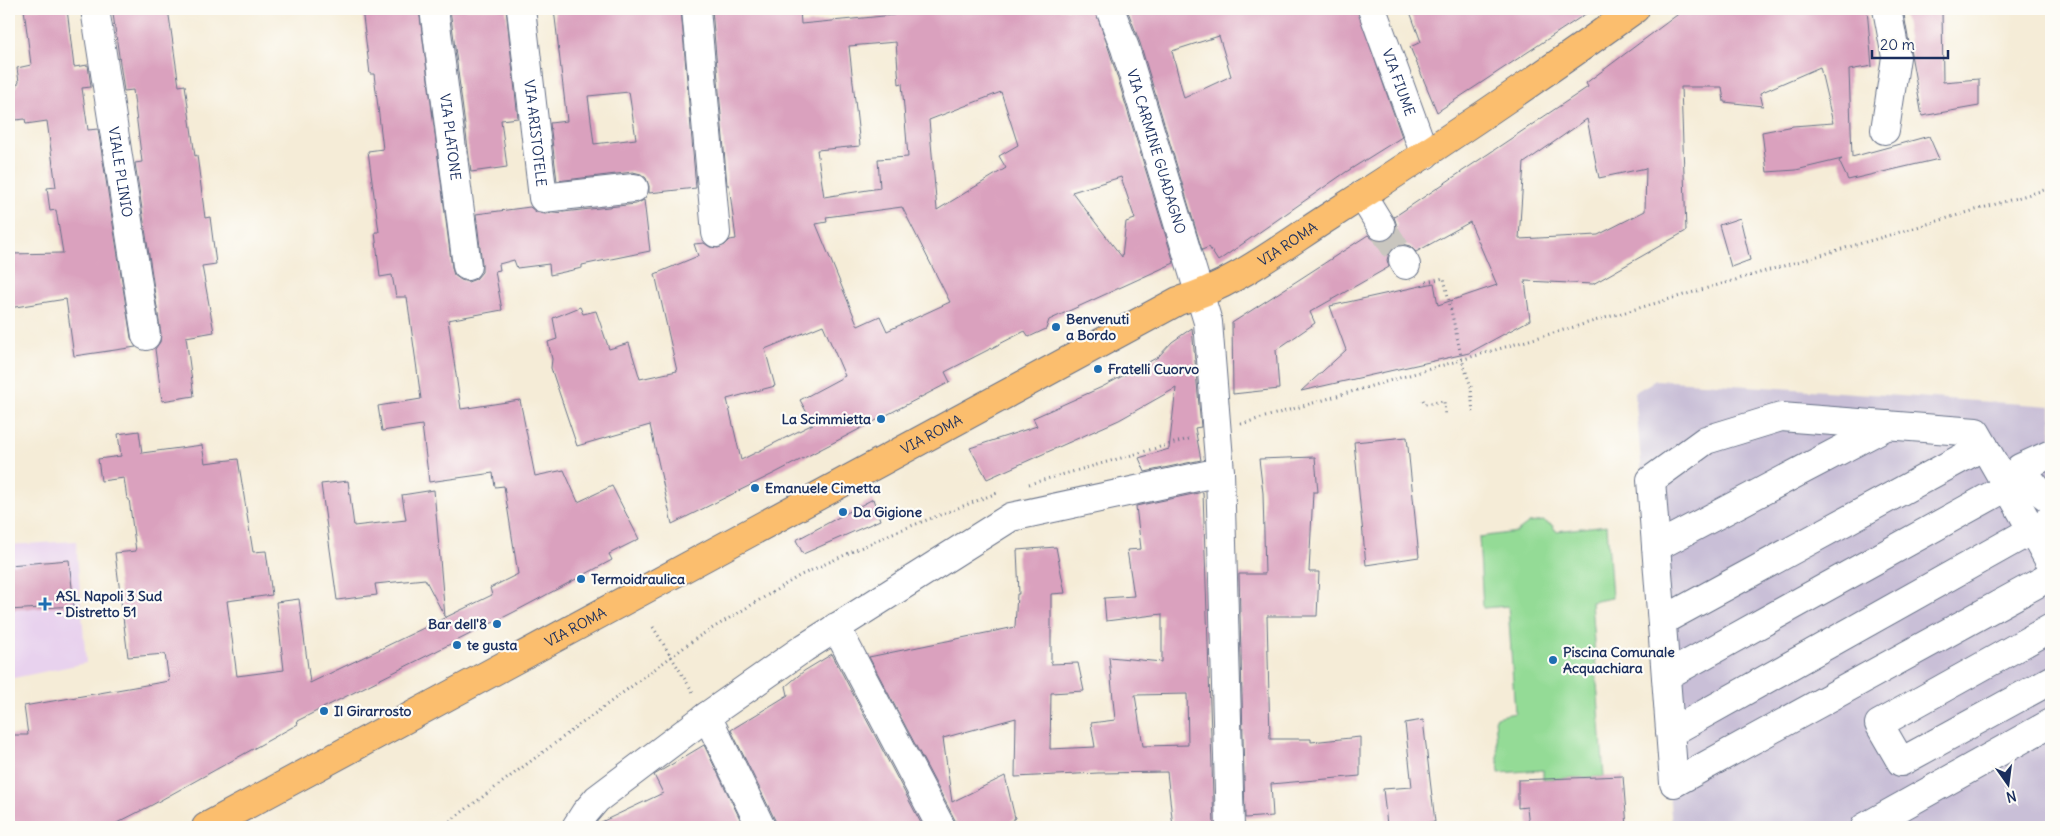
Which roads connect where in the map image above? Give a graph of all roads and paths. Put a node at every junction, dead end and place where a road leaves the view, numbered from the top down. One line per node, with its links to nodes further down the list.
1 (95, 9): 18 (street, VIALE PLINIO)
2 (434, 9): 16 (street, VIA PLATONE)
3 (521, 9): 11 (street, VIA ARISTOTELE)
4 (696, 9): 14 (street)
5 (1110, 9): 17 (street, VIA CARMINE GUADAGNO)
6 (1372, 9): 10 (street, VIA FIUME)
7 (1635, 9): 10 (main road, VIA ROMA)
8 (1887, 9): 9 (street)
9 (1885, 130)
10 (1425, 155): 12 (main road, VIA ROMA)
11 (634, 188)
12 (1362, 195): 13 (street); 17 (main road, VIA ROMA)
13 (1381, 226)
14 (716, 233)
15 (1405, 262): 20 (path)
16 (467, 266)
17 (1199, 296): 25 (street, VIA CARMINE GUADAGNO); 39 (main road, VIA ROMA)
18 (146, 336)
19 (1423, 400): 21 (path)
20 (1473, 415)
21 (1445, 416)
22 (1888, 425): 23 (street); 28 (street); 28 (street)
23 (1984, 446): 26 (street); 30 (street)
24 (2051, 454): 26 (street)
25 (1220, 472): 32 (street); 43 (street, VIA CARMINE GUADAGNO)
26 (2014, 478): 27 (street); 29 (street); 34 (street)
27 (2051, 500)
28 (1656, 547): 30 (street)
29 (2047, 548): 38 (street); 38 (street)
30 (1662, 620): 34 (street)
31 (653, 627): 36 (path)
32 (836, 627): 36 (street); 42 (street)
33 (2051, 628): 35 (street)
34 (1666, 676): 38 (street)
35 (2051, 680)
36 (707, 716): 40 (street); 41 (street)
37 (2051, 723): 44 (street)
38 (1670, 733)
39 (206, 827)
40 (576, 827)
41 (761, 827)
42 (940, 827)
43 (1230, 827)
44 (1865, 827)

